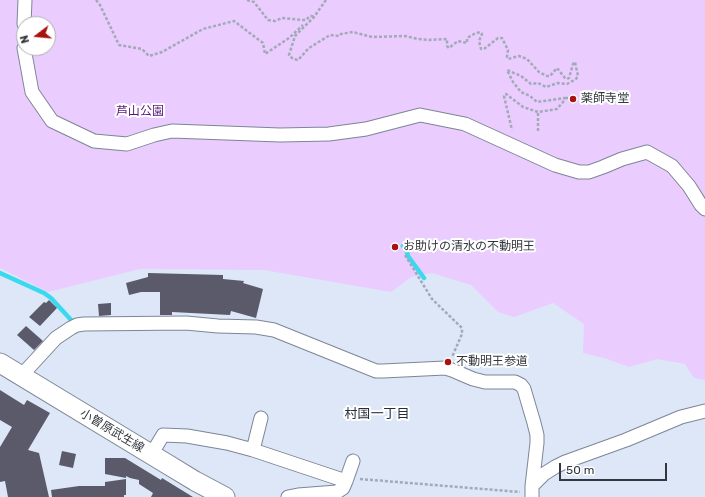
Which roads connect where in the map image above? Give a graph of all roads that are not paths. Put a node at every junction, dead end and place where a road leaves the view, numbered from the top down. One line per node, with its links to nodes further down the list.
1 (25, 0): 2 (street)
2 (24, 16)
3 (25, 56): 4 (street)
4 (705, 209)
5 (0, 364): 6 (main road, 小曽原武生線)
6 (21, 376): 12 (main road, 小曽原武生線); 15 (street)
7 (705, 411): 8 (street)
8 (687, 416): 10 (street); 15 (street)
9 (261, 418): 11 (street)
10 (705, 420)
11 (253, 450): 12 (street); 14 (street)
12 (151, 455): 16 (main road, 小曽原武生線)
13 (352, 461): 14 (street)
14 (347, 480): 17 (street)
15 (532, 492)
16 (225, 497)
17 (288, 497)

